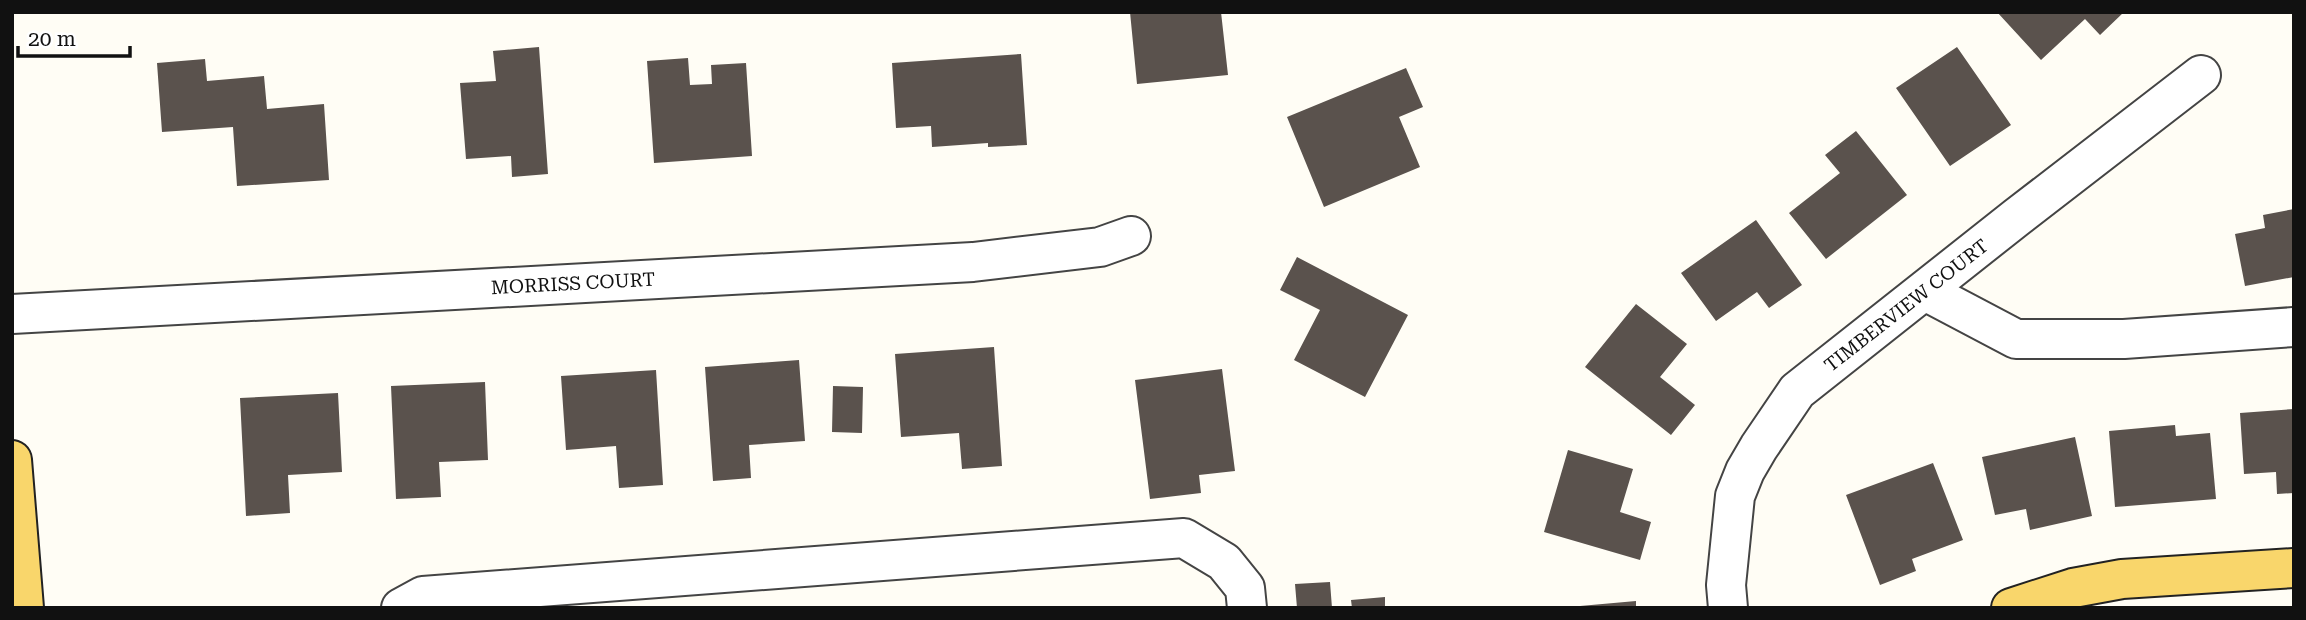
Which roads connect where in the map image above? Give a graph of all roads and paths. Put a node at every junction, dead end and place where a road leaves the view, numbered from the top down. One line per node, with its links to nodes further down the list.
1 (2202, 75): 3 (street, TIMBERVIEW COURT)
2 (1131, 236): 4 (street, MORRISS COURT)
3 (1926, 291): 5 (street); 11 (street, TIMBERVIEW COURT)
4 (12, 314)
5 (2294, 327)
6 (12, 460): 8 (main road)
7 (2294, 568): 12 (main road)
8 (23, 608)
9 (401, 608): 10 (street)
10 (1247, 608)
11 (1728, 608)
12 (2011, 608)

